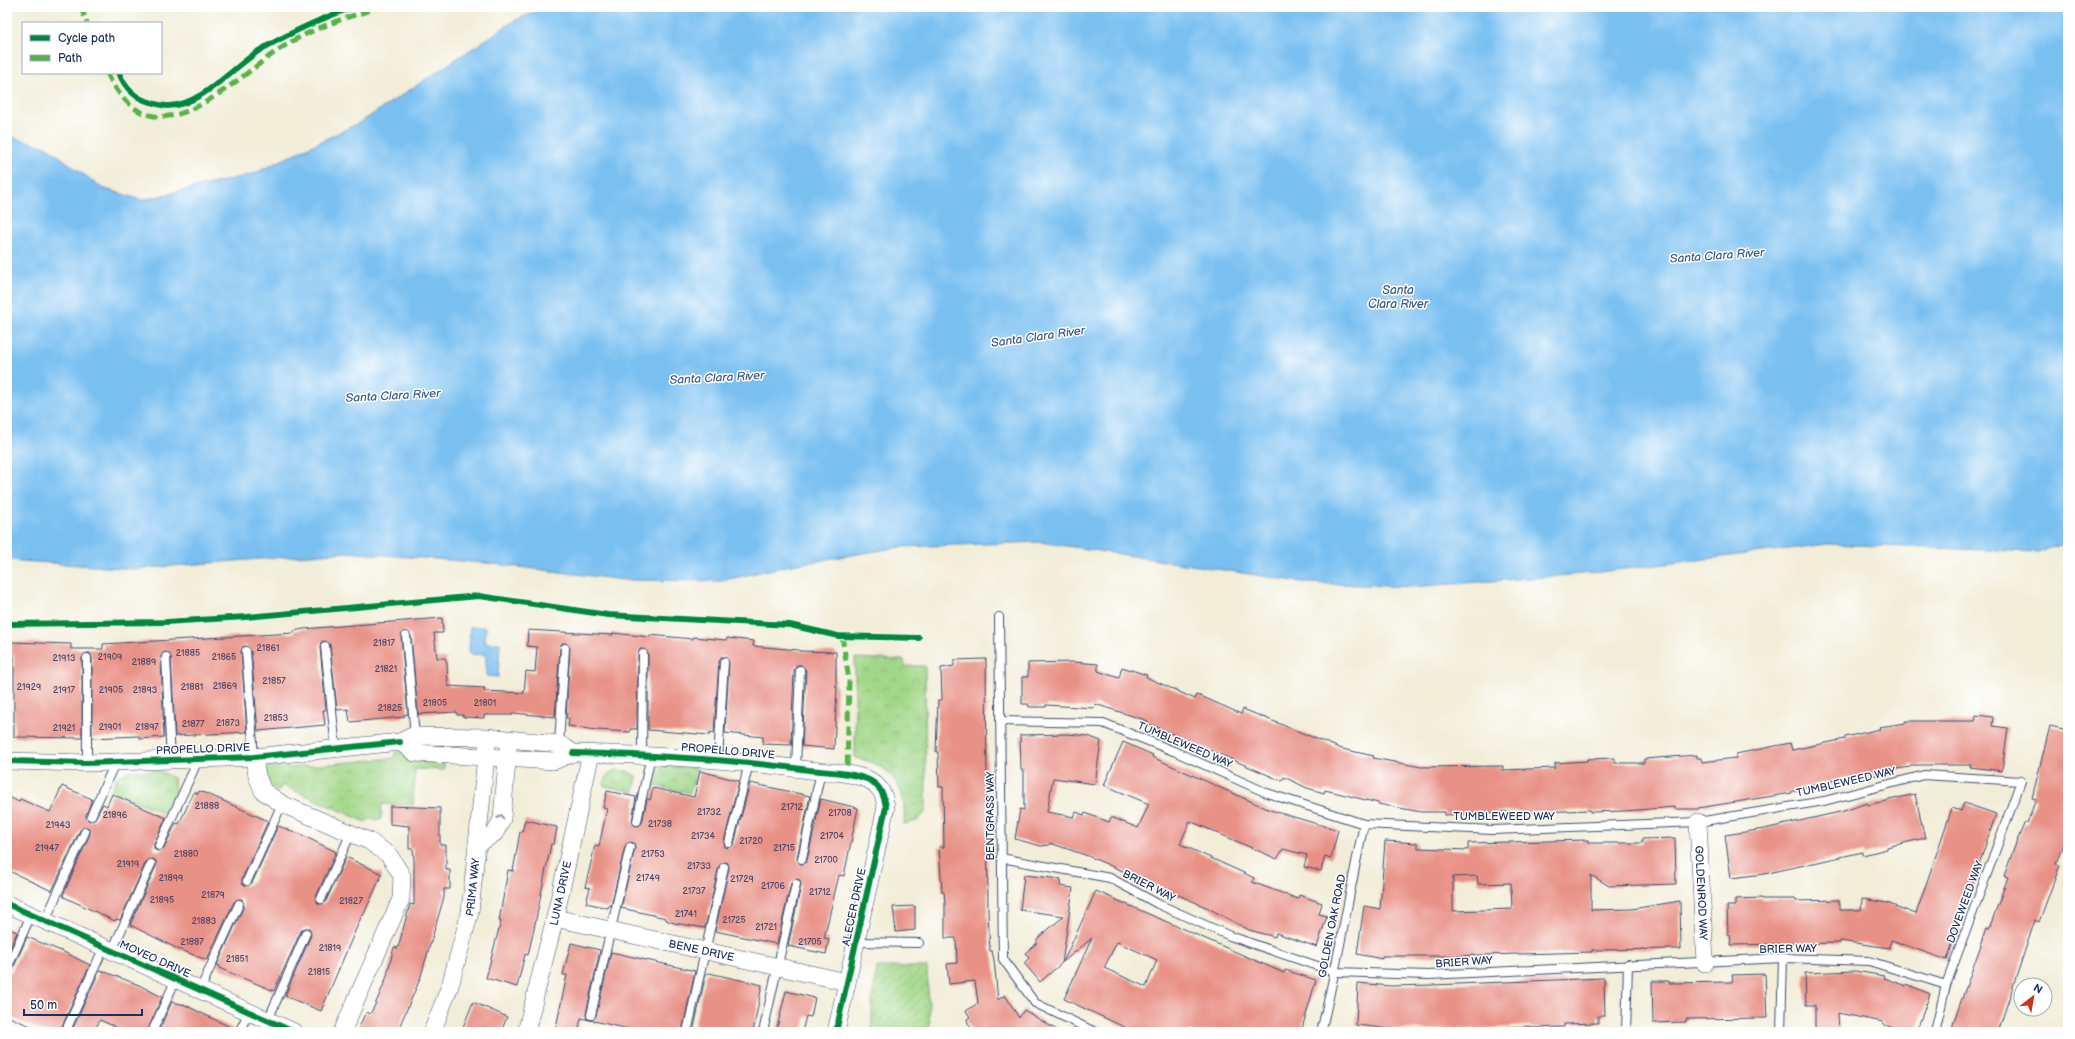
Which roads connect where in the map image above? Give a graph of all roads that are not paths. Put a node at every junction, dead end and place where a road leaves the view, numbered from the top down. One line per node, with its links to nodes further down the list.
1 (999, 617): 11 (lane, BENTGRASS WAY)
2 (406, 636): 13 (lane)
3 (324, 646): 16 (lane)
4 (565, 648): 15 (lane)
5 (246, 651): 19 (lane)
6 (643, 654): 18 (lane)
7 (166, 657): 25 (lane)
8 (87, 658): 26 (lane)
9 (724, 662): 23 (lane)
10 (800, 670): 29 (lane)
11 (1000, 721): 37 (lane, TUMBLEWEED WAY); 45 (lane, BENTGRASS WAY)
12 (487, 737): 13 (street, PROPELLO DRIVE); 14 (street, PROPELLO DRIVE); 20 (street, PRIMA WAY)
13 (407, 739): 16 (street, PROPELLO DRIVE); 20 (street, PROPELLO DRIVE)
14 (508, 739): 15 (street, PROPELLO DRIVE); 22 (street)
15 (566, 748): 17 (street, PROPELLO DRIVE); 22 (street, PROPELLO DRIVE)
16 (336, 749): 19 (street, PROPELLO DRIVE)
17 (591, 753): 18 (street, PROPELLO DRIVE); 54 (street, LUNA DRIVE)
18 (646, 755): 23 (street, PROPELLO DRIVE); 35 (lane)
19 (254, 757): 21 (street, PROPELLO DRIVE); 33 (street)
20 (487, 758): 22 (street, PROPELLO DRIVE); 41 (street, PRIMA WAY)
21 (198, 760): 25 (street, PROPELLO DRIVE); 42 (lane)
22 (508, 760): 41 (street, one-way to 22)
23 (718, 760): 28 (street, PROPELLO DRIVE)
24 (7, 761): 26 (street, PROPELLO DRIVE)
25 (171, 761): 27 (street, PROPELLO DRIVE)
26 (87, 763): 27 (street, PROPELLO DRIVE)
27 (115, 763): 34 (lane)
28 (749, 763): 29 (street, PROPELLO DRIVE); 40 (lane)
29 (796, 768): 30 (street, PROPELLO DRIVE)
30 (821, 771): 32 (street, PROPELLO DRIVE); 44 (lane)
31 (2021, 781): 36 (lane, TUMBLEWEED WAY); 69 (lane, DOVEWEED WAY)
32 (879, 786): 57 (street, ALECER DRIVE)
33 (282, 804): 39 (street); 48 (lane)
34 (91, 816)
35 (637, 821)
36 (1698, 822): 37 (lane, TUMBLEWEED WAY); 63 (street, GOLDENROD WAY)
37 (1364, 824): 66 (lane, GOLDEN OAK ROAD)
38 (85, 832): 53 (lane)
39 (351, 833): 50 (lane); 78 (street)
40 (729, 843)
41 (477, 845): 79 (street, PRIMA WAY)
42 (159, 846)
43 (630, 847): 55 (lane)
44 (802, 858)
45 (1001, 858): 66 (lane, BRIER WAY); 84 (lane, BENTGRASS WAY)
46 (151, 864): 59 (lane)
47 (724, 867): 60 (lane)
48 (247, 881)
49 (796, 884): 64 (lane)
50 (321, 899)
51 (7, 904): 53 (street, MOVEO DRIVE)
52 (239, 904): 70 (lane)
53 (38, 918): 59 (street, MOVEO DRIVE); 65 (lane)
54 (555, 918): 55 (street, BENE DRIVE); 80 (street, LUNA DRIVE)
55 (611, 930): 60 (street, BENE DRIVE); 72 (lane)
56 (306, 933): 73 (lane)
57 (856, 942): 58 (lane); 68 (street, ALECER DRIVE)
58 (918, 942)
59 (108, 949): 67 (street, MOVEO DRIVE); 74 (lane)
60 (706, 951): 64 (street, BENE DRIVE); 81 (lane)
61 (1783, 958): 63 (lane, BRIER WAY); 69 (lane, BRIER WAY); 87 (lane)
62 (1628, 964): 63 (lane, BRIER WAY); 66 (lane, BRIER WAY); 86 (lane)
63 (1705, 964)
64 (779, 967): 68 (street, BENE DRIVE); 82 (lane)
65 (7, 968)
66 (1335, 972): 85 (lane, GOLDEN OAK ROAD)
67 (176, 979): 70 (street, MOVEO DRIVE); 75 (lane)
68 (847, 982): 83 (street, ALECER DRIVE)
69 (1946, 984): 88 (lane, DOVEWEED WAY)
70 (200, 990): 71 (street, MOVEO DRIVE)
71 (248, 1012): 73 (street, MOVEO DRIVE); 76 (lane)
72 (592, 1015)
73 (268, 1020): 77 (street, MOVEO DRIVE)
74 (67, 1028)
75 (152, 1032)
76 (239, 1032)
77 (294, 1032)
78 (342, 1032)
79 (432, 1032)
80 (526, 1032)
81 (687, 1032)
82 (764, 1032)
83 (836, 1032)
84 (1094, 1032)
85 (1321, 1032)
86 (1626, 1032)
87 (1781, 1032)
88 (1934, 1032)

